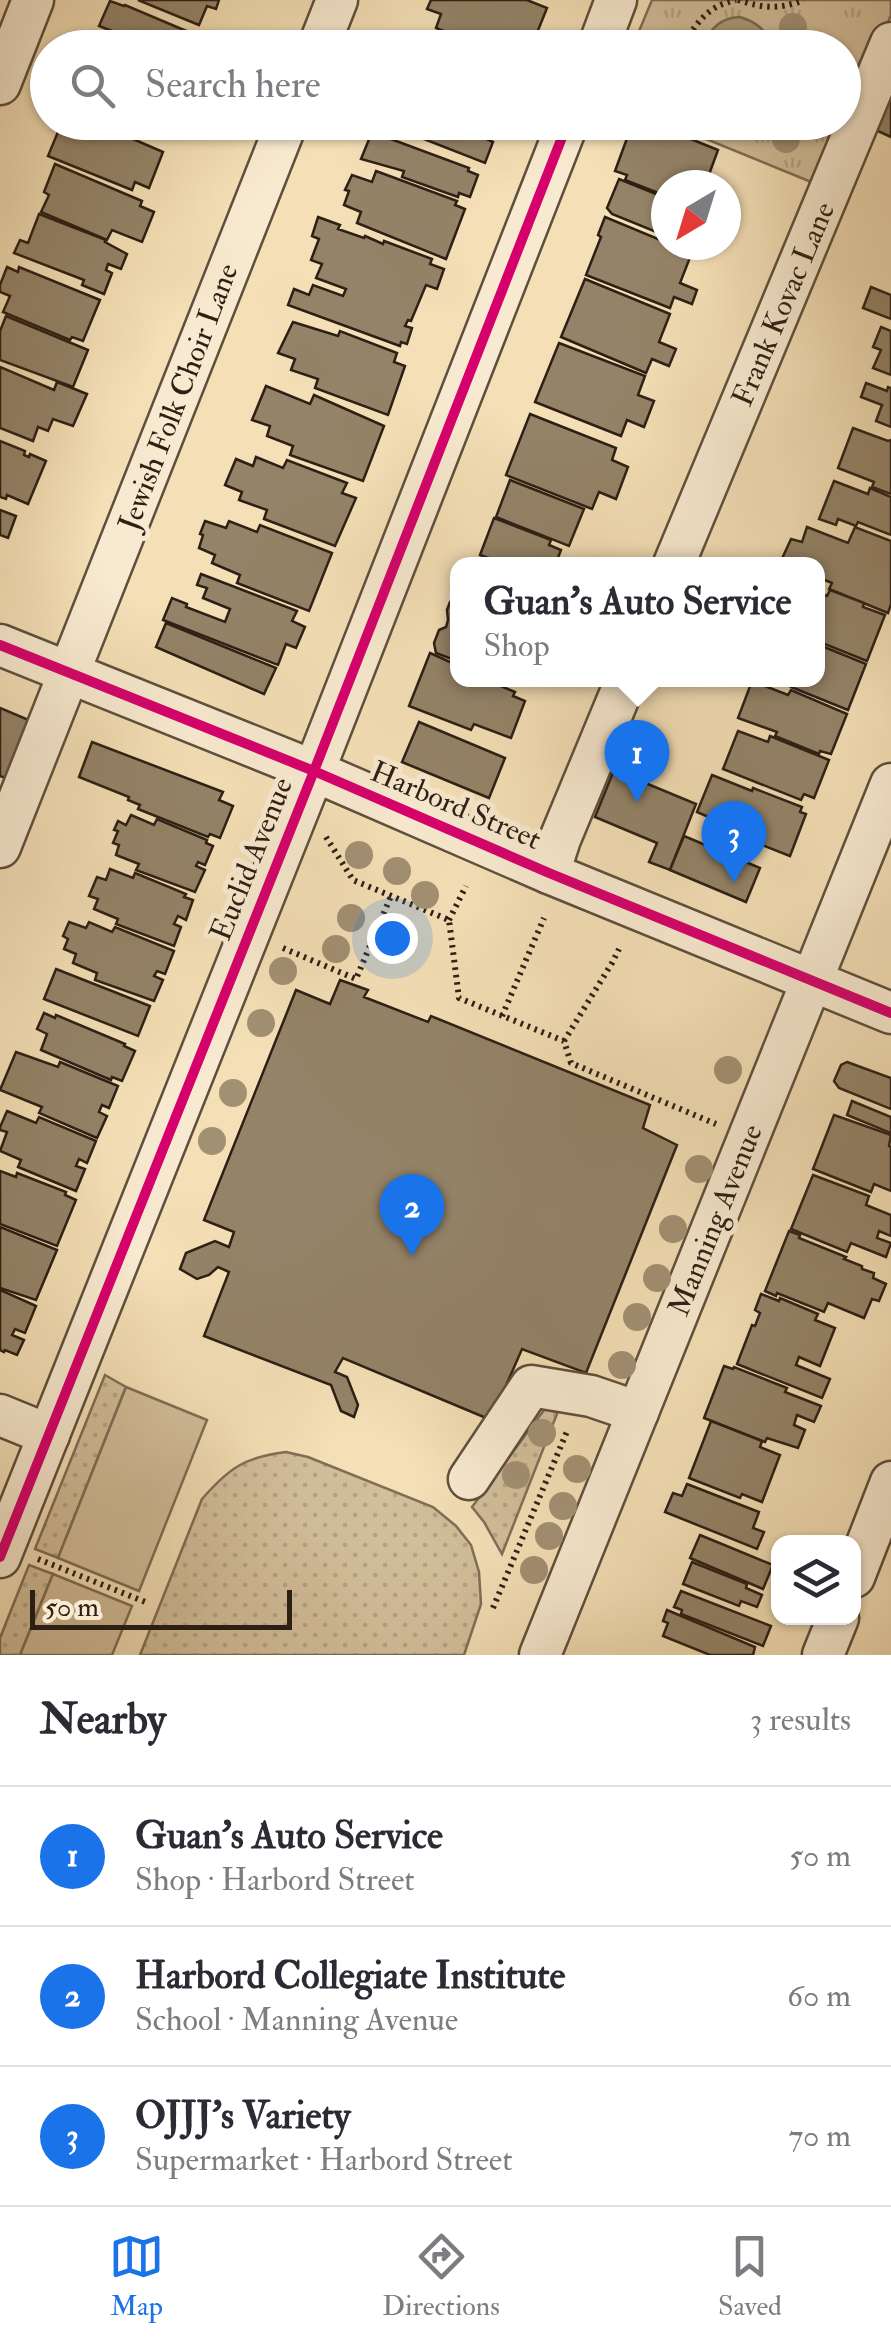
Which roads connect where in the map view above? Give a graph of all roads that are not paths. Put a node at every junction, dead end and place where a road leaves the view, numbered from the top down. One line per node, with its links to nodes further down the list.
1 (34, 0): 7 (street)
2 (337, 0): 4 (street)
3 (616, 0): 5 (street)
4 (325, 30)
5 (605, 30)
6 (891, 44): 8 (street, Frank Kovac Lane)
7 (0, 84)
8 (861, 116)
9 (280, 140): 14 (street, Jewish Folk Choir Lane)
10 (561, 140): 16 (street, Euclid Avenue)
11 (851, 140): 12 (street, Frank Kovac Lane)
12 (677, 557)
13 (0, 645): 14 (street, Harbord Street)
14 (69, 673): 16 (street, Harbord Street); 18 (street, Jewish Folk Choir Lane)
15 (623, 687): 19 (street)
16 (314, 771): 19 (street, Harbord Street); 24 (street, Euclid Avenue)
17 (891, 784): 20 (street, Manning Avenue)
18 (0, 847)
19 (549, 873): 20 (street, Harbord Street)
20 (812, 981): 21 (street, Harbord Street); 22 (street, Manning Avenue)
21 (891, 1013)
22 (638, 1412): 25 (street); 30 (street, Manning Avenue)
23 (0, 1416): 24 (street)
24 (50, 1436): 27 (street, Euclid Avenue)
25 (468, 1479)
26 (891, 1482): 28 (street)
27 (14, 1556)
28 (861, 1559)
29 (835, 1625): 31 (street)
30 (540, 1655)
31 (823, 1655)

